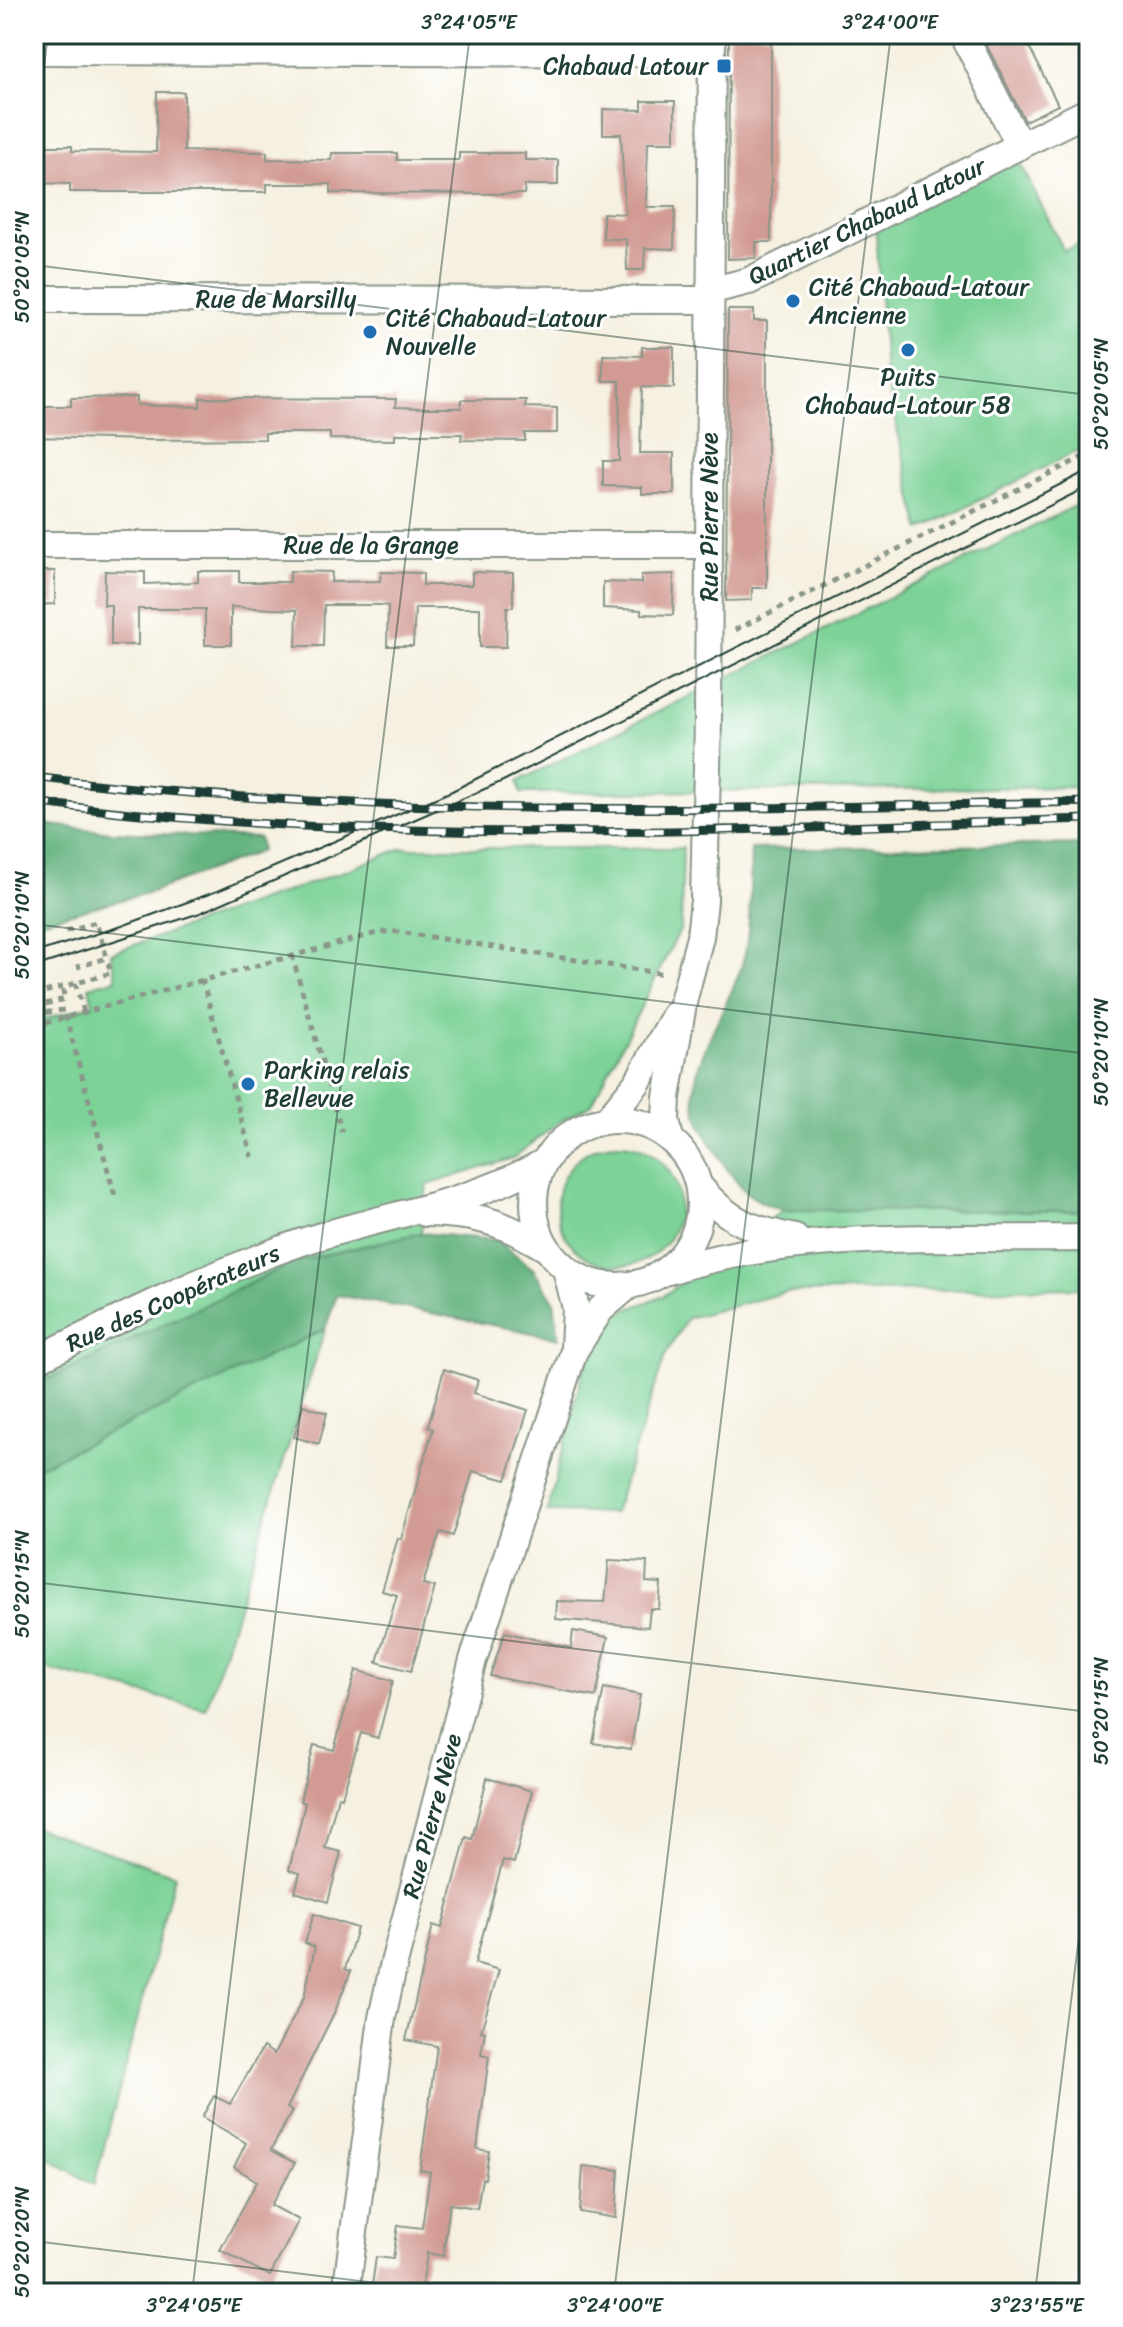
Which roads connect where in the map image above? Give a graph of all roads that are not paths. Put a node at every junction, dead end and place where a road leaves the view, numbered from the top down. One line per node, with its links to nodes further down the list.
1 (963, 34): 5 (street)
2 (712, 43): 3 (street); 6 (street, Rue Pierre Nève)
3 (34, 51)
4 (1089, 111): 5 (street, Quartier Chabaud Latour)
5 (1020, 146): 6 (street, Quartier Chabaud Latour)
6 (710, 294): 7 (street, Rue de Marsilly); 9 (street, Rue Pierre Nève)
7 (34, 299)
8 (34, 545): 9 (street, Rue de la Grange)
9 (709, 545): 10 (street, Rue Pierre Nève)
10 (688, 988): 11 (street, Rue Pierre Nève); 12 (street, Rue Pierre Nève)
11 (607, 1120): 12 (street); 13 (street)
12 (670, 1139): 14 (street)
13 (544, 1162): 15 (street, Rue des Coopérateurs); 18 (street)
14 (699, 1186): 17 (street); 20 (street)
15 (407, 1213): 18 (street, Rue des Coopérateurs); 23 (street, Rue des Coopérateurs)
16 (1089, 1238): 17 (street)
17 (810, 1242): 20 (street)
18 (546, 1248): 19 (street)
19 (566, 1269): 21 (street); 22 (street, Rue Pierre Nève)
20 (663, 1273): 21 (street)
21 (628, 1286): 22 (street, Rue Pierre Nève)
22 (574, 1351): 24 (street, Rue Pierre Nève)
23 (34, 1361)
24 (346, 2293)

